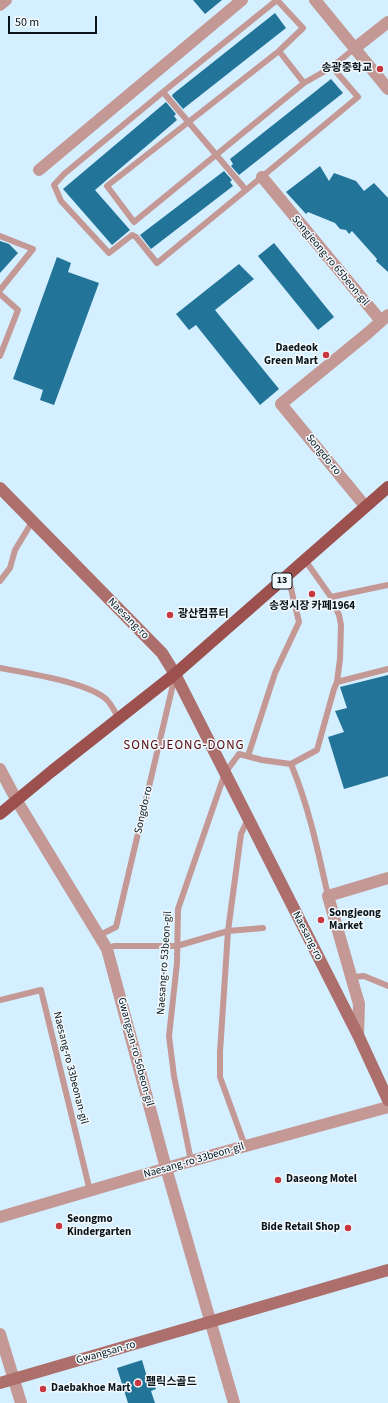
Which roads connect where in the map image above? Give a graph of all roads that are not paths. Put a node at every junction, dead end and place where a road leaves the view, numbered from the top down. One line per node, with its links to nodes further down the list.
1 (6, 0): 4 (street)
2 (242, 0): 14 (street)
3 (315, 0): 6 (street)
4 (0, 5)
5 (388, 22): 6 (street)
6 (355, 48): 8 (lane); 10 (street)
7 (279, 51): 9 (lane); 11 (lane); 12 (lane)
8 (332, 66): 9 (lane); 15 (lane)
9 (304, 83): 13 (lane)
10 (388, 89)
11 (163, 92): 12 (lane); 19 (lane)
12 (188, 123): 13 (lane); 17 (lane)
13 (216, 155): 16 (lane); 17 (lane)
14 (39, 170)
15 (262, 178): 16 (lane); 22 (street, Songjeong-ro 65beon-gil)
16 (246, 190): 19 (lane)
17 (134, 222): 19 (lane)
18 (0, 236): 20 (lane)
19 (134, 236)
20 (0, 290)
21 (0, 294): 23 (lane)
22 (384, 318): 25 (street, Songjeong-ro 65beon-gil)
23 (2, 342): 24 (lane)
24 (0, 356)
25 (281, 404): 28 (street, Songdo-ro)
26 (388, 487): 28 (main road, 13)
27 (0, 488): 29 (main road, Naesang-ro)
28 (365, 506): 30 (main road, 13)
29 (32, 522): 32 (lane); 37 (main road, Naesang-ro)
30 (305, 560): 31 (main road, 13); 34 (lane)
31 (288, 576): 37 (main road, 13); 40 (lane)
32 (0, 581)
33 (388, 585): 34 (lane)
34 (331, 597): 38 (lane)
35 (0, 668): 39 (lane)
36 (388, 669): 38 (lane)
37 (175, 674): 39 (main road, 13); 43 (main road, Naesang-ro); 51 (lane, Songdo-ro)
38 (338, 682): 41 (lane)
39 (119, 718): 44 (main road, 13)
40 (248, 756): 41 (lane); 43 (lane)
41 (291, 764): 48 (lane)
42 (0, 769): 44 (street, Gwangsan-ro 56beon-gil)
43 (225, 773): 46 (main road, Naesang-ro); 52 (lane, Naesang-ro 53beon-gil)
44 (17, 801): 45 (main road, 13); 51 (street, Gwangsan-ro 56beon-gil)
45 (0, 814)
46 (248, 819): 50 (lane); 57 (main road, Naesang-ro)
47 (388, 878): 48 (street)
48 (328, 896): 54 (street)
49 (263, 928): 50 (lane)
50 (228, 931): 52 (lane); 60 (lane)
51 (100, 936): 53 (street, Gwangsan-ro 56beon-gil)
52 (177, 946): 53 (lane); 61 (lane, Naesang-ro 53beon-gil)
53 (107, 949): 62 (street, Gwangsan-ro 56beon-gil)
54 (353, 977): 55 (lane); 57 (street)
55 (388, 986)
56 (0, 1000): 63 (lane, Naesang-ro 33beonan-gil)
57 (358, 1035): 58 (main road, Naesang-ro)
58 (388, 1100)
59 (388, 1107): 60 (street, Naesang-ro 33beon-gil)
60 (245, 1146): 61 (street, Naesang-ro 33beon-gil)
61 (191, 1161): 62 (street, Naesang-ro 33beon-gil)
62 (166, 1168): 63 (street, Naesang-ro 33beon-gil); 66 (street, Gwangsan-ro 56beon-gil)
63 (90, 1190): 64 (street, Naesang-ro 33beon-gil)
64 (0, 1217)
65 (388, 1270): 66 (main road, Gwangsan-ro)
66 (212, 1322): 68 (main road, Gwangsan-ro); 71 (street)
67 (0, 1334): 68 (street)
68 (14, 1380): 69 (main road, Gwangsan-ro); 70 (street)
69 (0, 1383)
70 (21, 1403)
71 (234, 1403)

